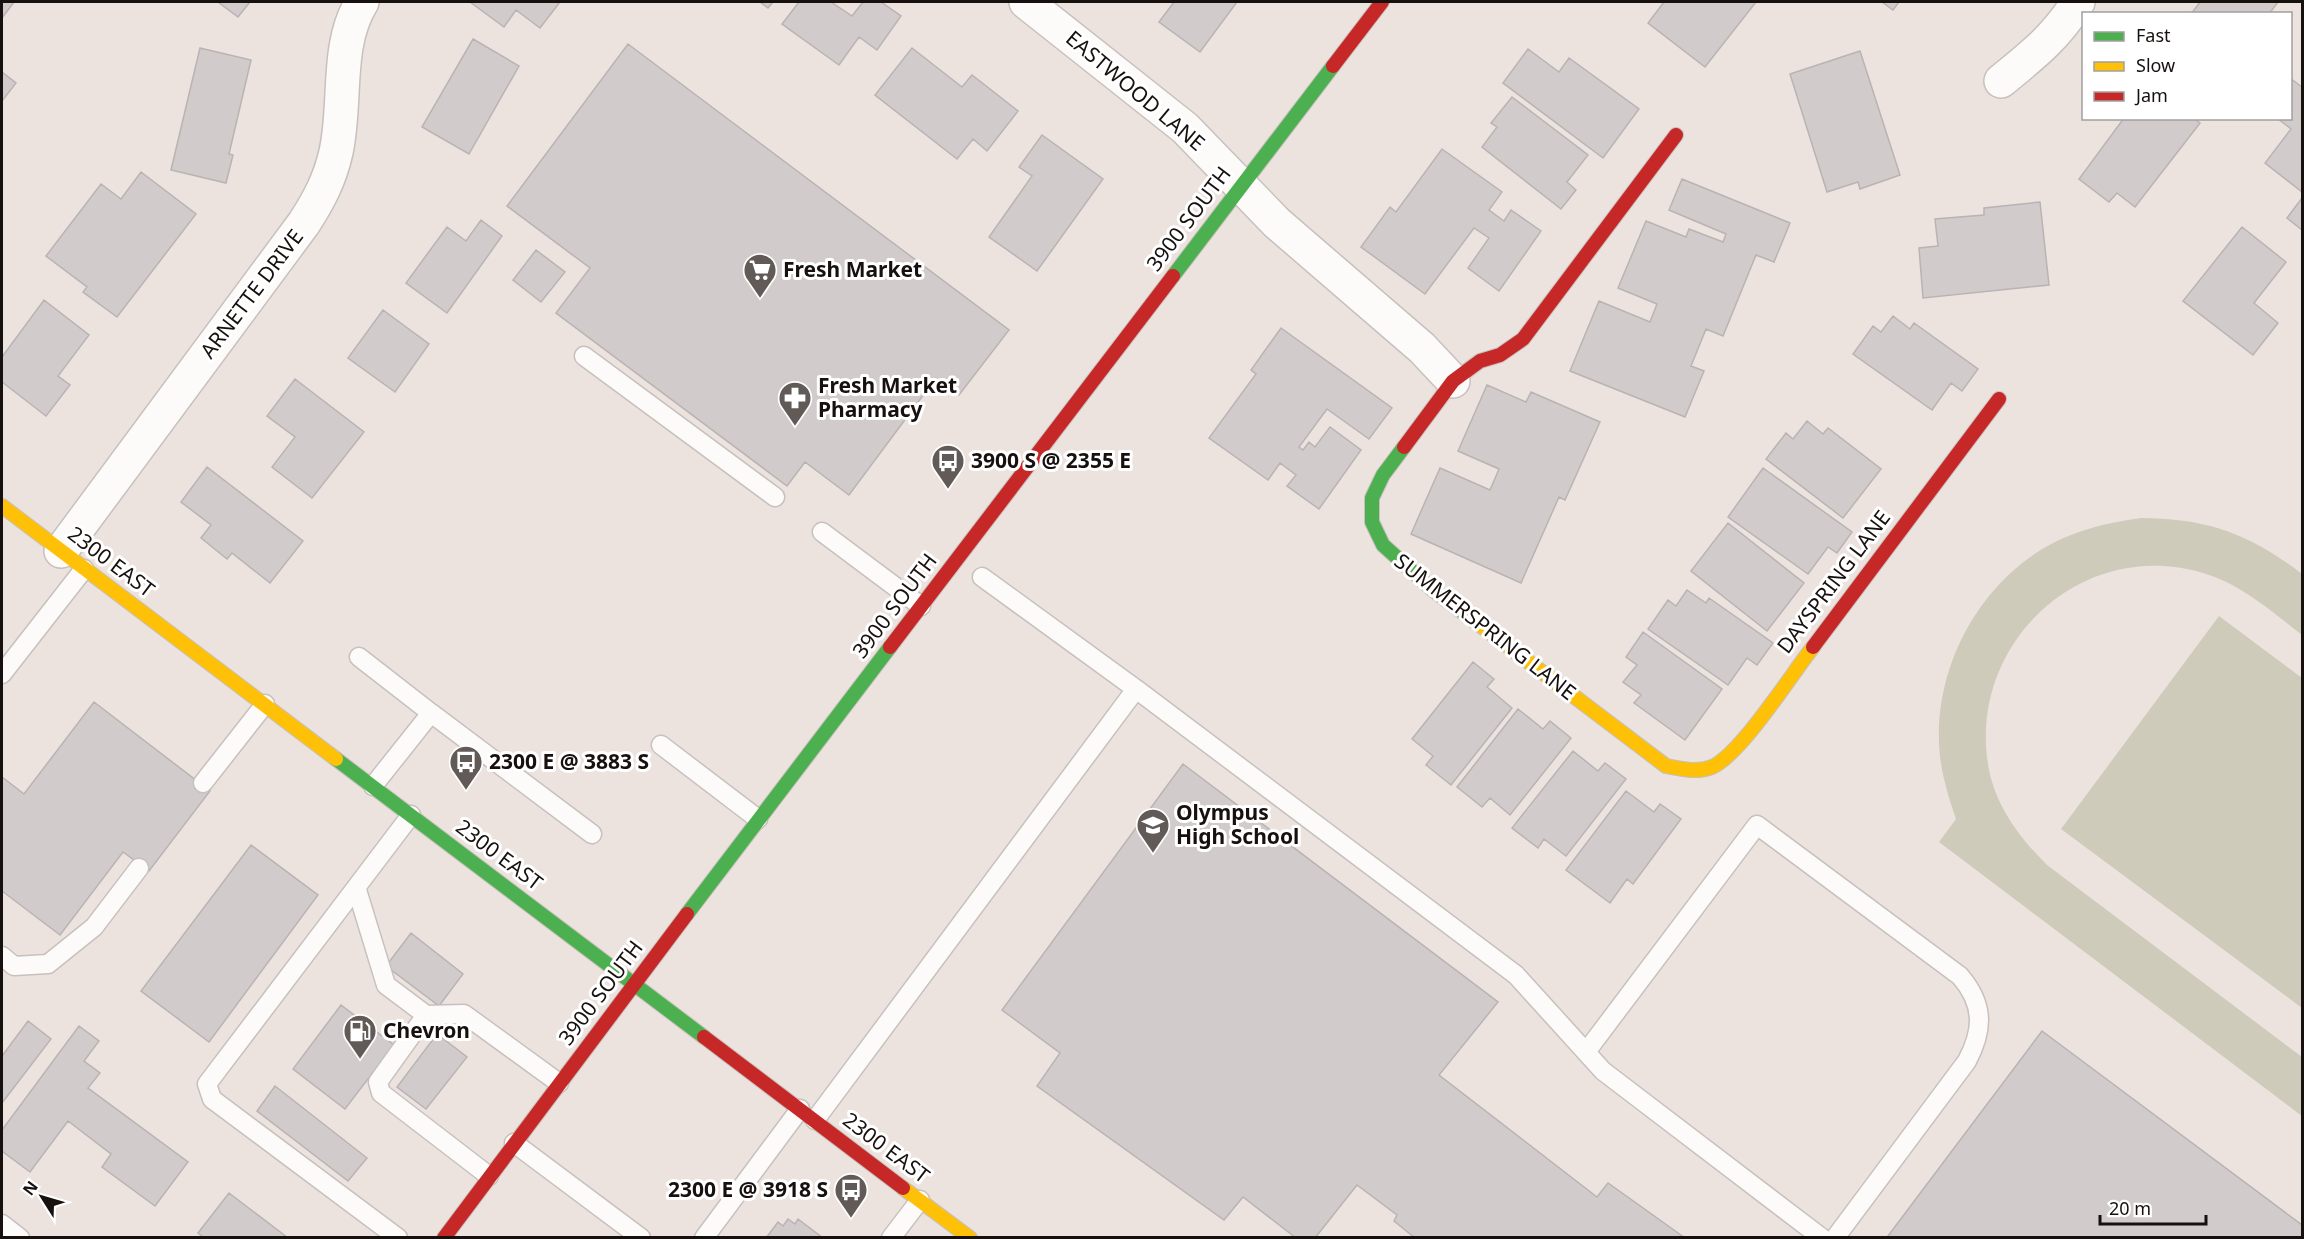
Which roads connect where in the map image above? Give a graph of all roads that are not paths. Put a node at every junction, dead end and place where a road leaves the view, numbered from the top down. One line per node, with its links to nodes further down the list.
1 (362, 2): 14 (street, ARNETTE DRIVE)
2 (1026, 2): 7 (street, EASTWOOD LANE)
3 (1382, 2): 7 (main road, 3900 SOUTH)
4 (2078, 2): 5 (street)
5 (2001, 81)
6 (1676, 135): 9 (main road, SUMMERSPRING LANE)
7 (1241, 185): 9 (street); 16 (main road, 3900 SOUTH)
8 (584, 356): 11 (lane)
9 (1453, 381): 23 (main road, SUMMERSPRING LANE)
10 (1999, 399): 23 (main road, DAYSPRING LANE)
11 (775, 496)
12 (2, 506): 14 (main road, 2300 EAST)
13 (822, 532): 16 (lane)
14 (72, 560): 18 (lane); 20 (main road, 2300 EAST)
15 (982, 577): 19 (lane)
16 (921, 606): 27 (main road, 3900 SOUTH)
17 (359, 657): 21 (lane)
18 (2, 674)
19 (1136, 689): 34 (lane); 36 (lane)
20 (265, 704): 24 (lane); 25 (main road, 2300 EAST)
21 (431, 713): 25 (lane); 28 (lane)
22 (661, 745): 27 (lane)
23 (1689, 771)
24 (203, 783)
25 (373, 786): 26 (main road, 2300 EAST)
26 (411, 815): 30 (lane); 32 (main road, 2300 EAST)
27 (758, 819): 32 (main road, 3900 SOUTH)
28 (592, 834)
29 (139, 868): 31 (lane)
30 (357, 890): 33 (lane); 42 (lane)
31 (2, 956)
32 (634, 983): 35 (main road, 3900 SOUTH); 36 (main road, 2300 EAST)
33 (426, 1015): 35 (lane); 38 (lane)
34 (1586, 1052): 48 (lane); 49 (lane)
35 (560, 1083): 37 (main road, 3900 SOUTH)
36 (807, 1115): 39 (main road, 2300 EAST); 45 (lane)
37 (514, 1143): 38 (main road, 3900 SOUTH); 44 (lane)
38 (489, 1176): 43 (main road, 3900 SOUTH)
39 (920, 1200): 46 (lane); 47 (main road, 2300 EAST)
40 (2, 1224): 41 (lane)
41 (20, 1238)
42 (398, 1238)
43 (444, 1238)
44 (641, 1238)
45 (704, 1238)
46 (891, 1238)
47 (970, 1238)
48 (1822, 1238)
49 (1835, 1238)

